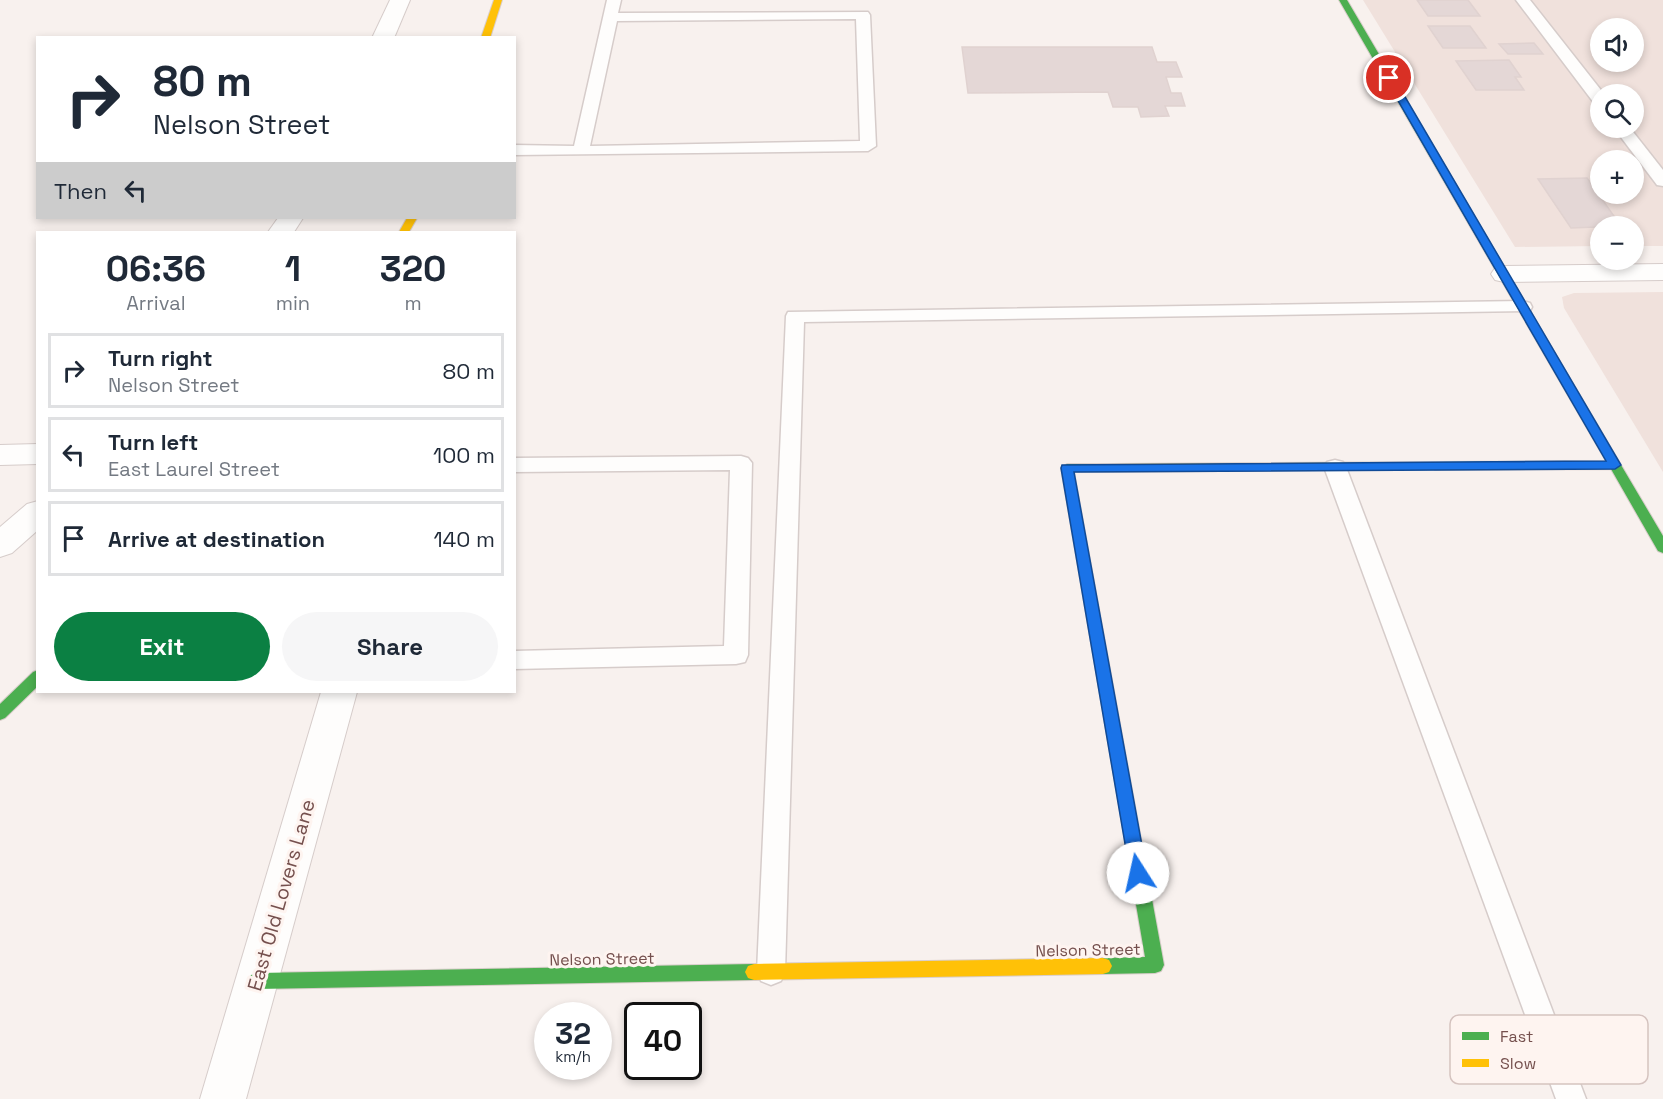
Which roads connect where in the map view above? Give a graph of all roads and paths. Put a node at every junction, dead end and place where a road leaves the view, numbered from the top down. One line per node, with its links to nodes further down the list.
1 (400, 0): 7 (street)
2 (498, 0): 8 (street)
3 (614, 0): 6 (lane)
4 (1343, 0): 15 (street)
5 (1523, 0): 9 (lane)
6 (610, 17): 12 (lane); 12 (lane)
7 (384, 36)
8 (486, 36)
9 (1590, 87)
10 (1630, 138): 13 (lane)
11 (516, 150): 12 (lane)
12 (582, 151)
13 (1663, 181)
14 (1663, 272): 15 (street)
15 (1504, 274): 16 (street)
16 (1523, 307): 20 (street); 29 (lane)
17 (36, 454): 18 (street)
18 (0, 455)
19 (516, 465): 25 (lane)
20 (1615, 465): 21 (street, Nelson Street); 24 (street)
21 (1335, 466): 29 (street, Nelson Street); 31 (lane)
22 (36, 514): 23 (street)
23 (0, 545)
24 (1663, 548)
25 (516, 660)
26 (36, 678): 28 (street)
27 (339, 693): 30 (street, East Old Lovers Lane)
28 (0, 714)
29 (771, 972): 30 (street, Nelson Street)
30 (257, 981): 33 (street, East Old Lovers Lane)
31 (1540, 1015)
32 (1565, 1084): 34 (lane)
33 (223, 1099)
34 (1571, 1099)

